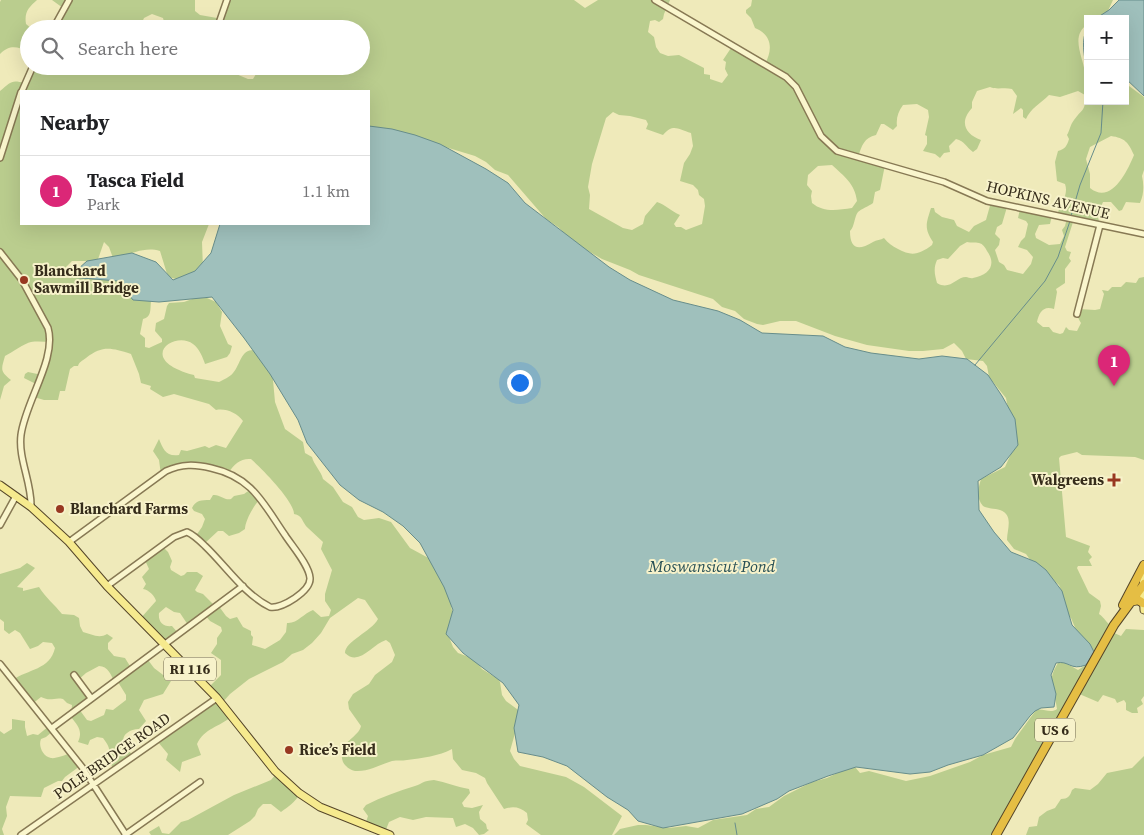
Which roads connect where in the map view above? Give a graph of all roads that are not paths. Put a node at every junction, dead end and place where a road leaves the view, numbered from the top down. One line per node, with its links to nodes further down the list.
1 (68, 0): 4 (street)
2 (227, 0): 5 (street)
3 (656, 0): 10 (street, HOPKINS AVENUE)
4 (58, 20)
5 (220, 20)
6 (29, 75): 7 (street)
7 (23, 90)
8 (20, 98): 9 (street)
9 (0, 158)
10 (1100, 225): 11 (street, HOPKINS AVENUE); 13 (street)
11 (1144, 234)
12 (0, 252): 16 (street)
13 (1077, 314)
14 (0, 485): 15 (main road, RI 116)
15 (16, 496): 16 (main road, RI 116); 17 (street)
16 (31, 507): 18 (main road, RI 116)
17 (0, 525)
18 (69, 542): 22 (main road, RI 116); 23 (street)
19 (1144, 565): 26 (highway, US 6)
20 (1144, 575): 21 (main road)
21 (1144, 584): 24 (highway, US 6); 25 (main road)
22 (107, 586): 23 (street); 27 (main road, RI 116)
23 (243, 586): 27 (street)
24 (1130, 602): 25 (highway); 26 (highway, US 6)
25 (1144, 607)
26 (1114, 624): 38 (highway, US 6)
27 (165, 645): 30 (street); 31 (main road, RI 116)
28 (0, 664): 32 (street)
29 (74, 676): 30 (street)
30 (92, 698): 32 (street)
31 (218, 698): 34 (street, POLE BRIDGE ROAD); 37 (main road, RI 116)
32 (52, 728): 34 (street)
33 (200, 782): 36 (street)
34 (94, 784): 35 (street, POLE BRIDGE ROAD); 36 (street)
35 (21, 835)
36 (125, 835)
37 (390, 835)
38 (996, 835)

